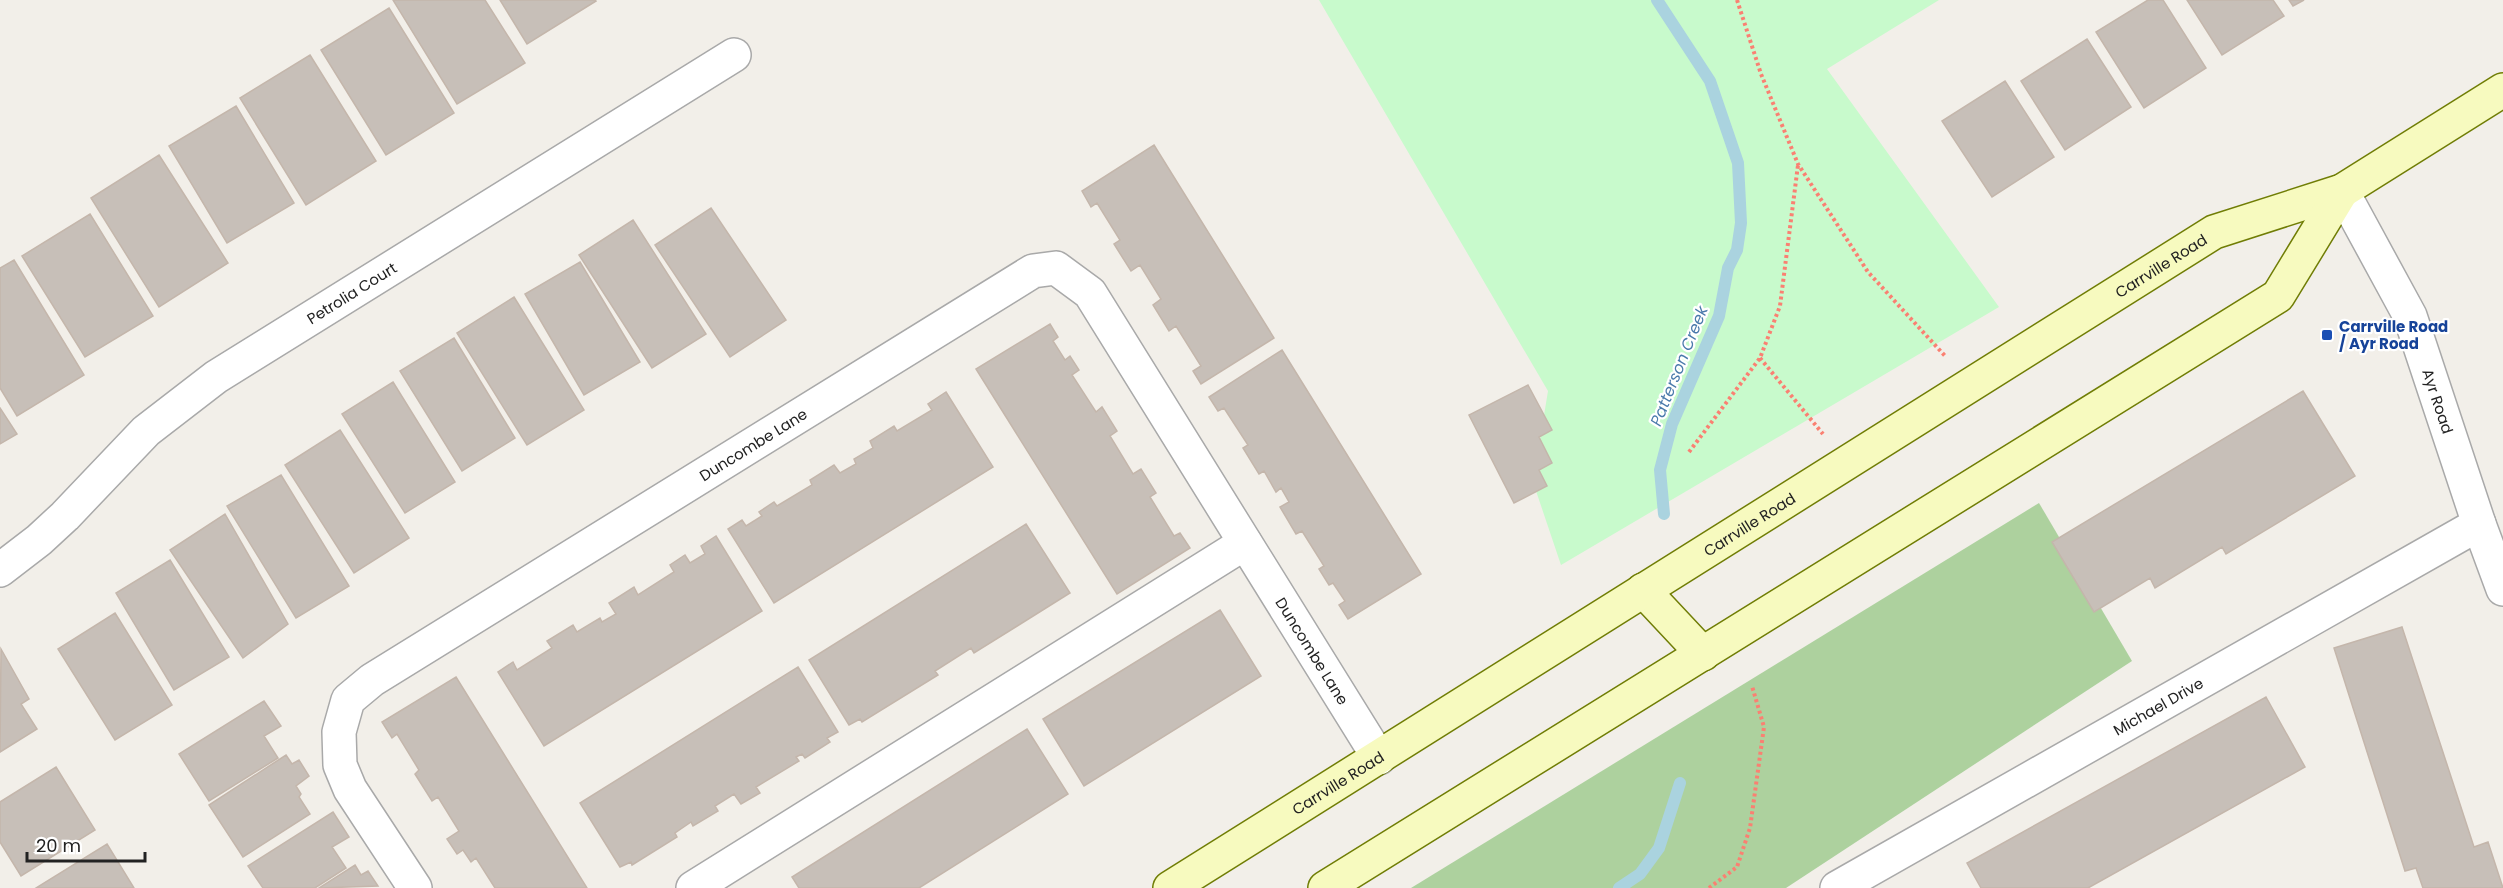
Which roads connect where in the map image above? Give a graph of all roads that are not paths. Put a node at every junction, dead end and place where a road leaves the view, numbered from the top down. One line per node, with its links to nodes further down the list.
1 (734, 55): 6 (street, Petrolia Court)
2 (2503, 90): 3 (main road, Carrville Road)
3 (2342, 191): 4 (street, Ayr Road); 8 (main road, Carrville Road); 9 (main road, Carrville Road)
4 (2479, 524): 7 (street, Ayr Road); 15 (street, Michael Drive)
5 (1245, 543): 10 (street, Duncombe Lane); 11 (street, Duncombe Lane); 12 (street)
6 (0, 570)
7 (2503, 589)
8 (1643, 590): 9 (main road); 10 (main road, Carrville Road)
9 (1702, 654): 14 (main road, Carrville Road)
10 (1379, 758): 13 (main road, Carrville Road)
11 (416, 888)
12 (693, 888)
13 (1170, 888)
14 (1325, 888)
15 (1837, 888)

